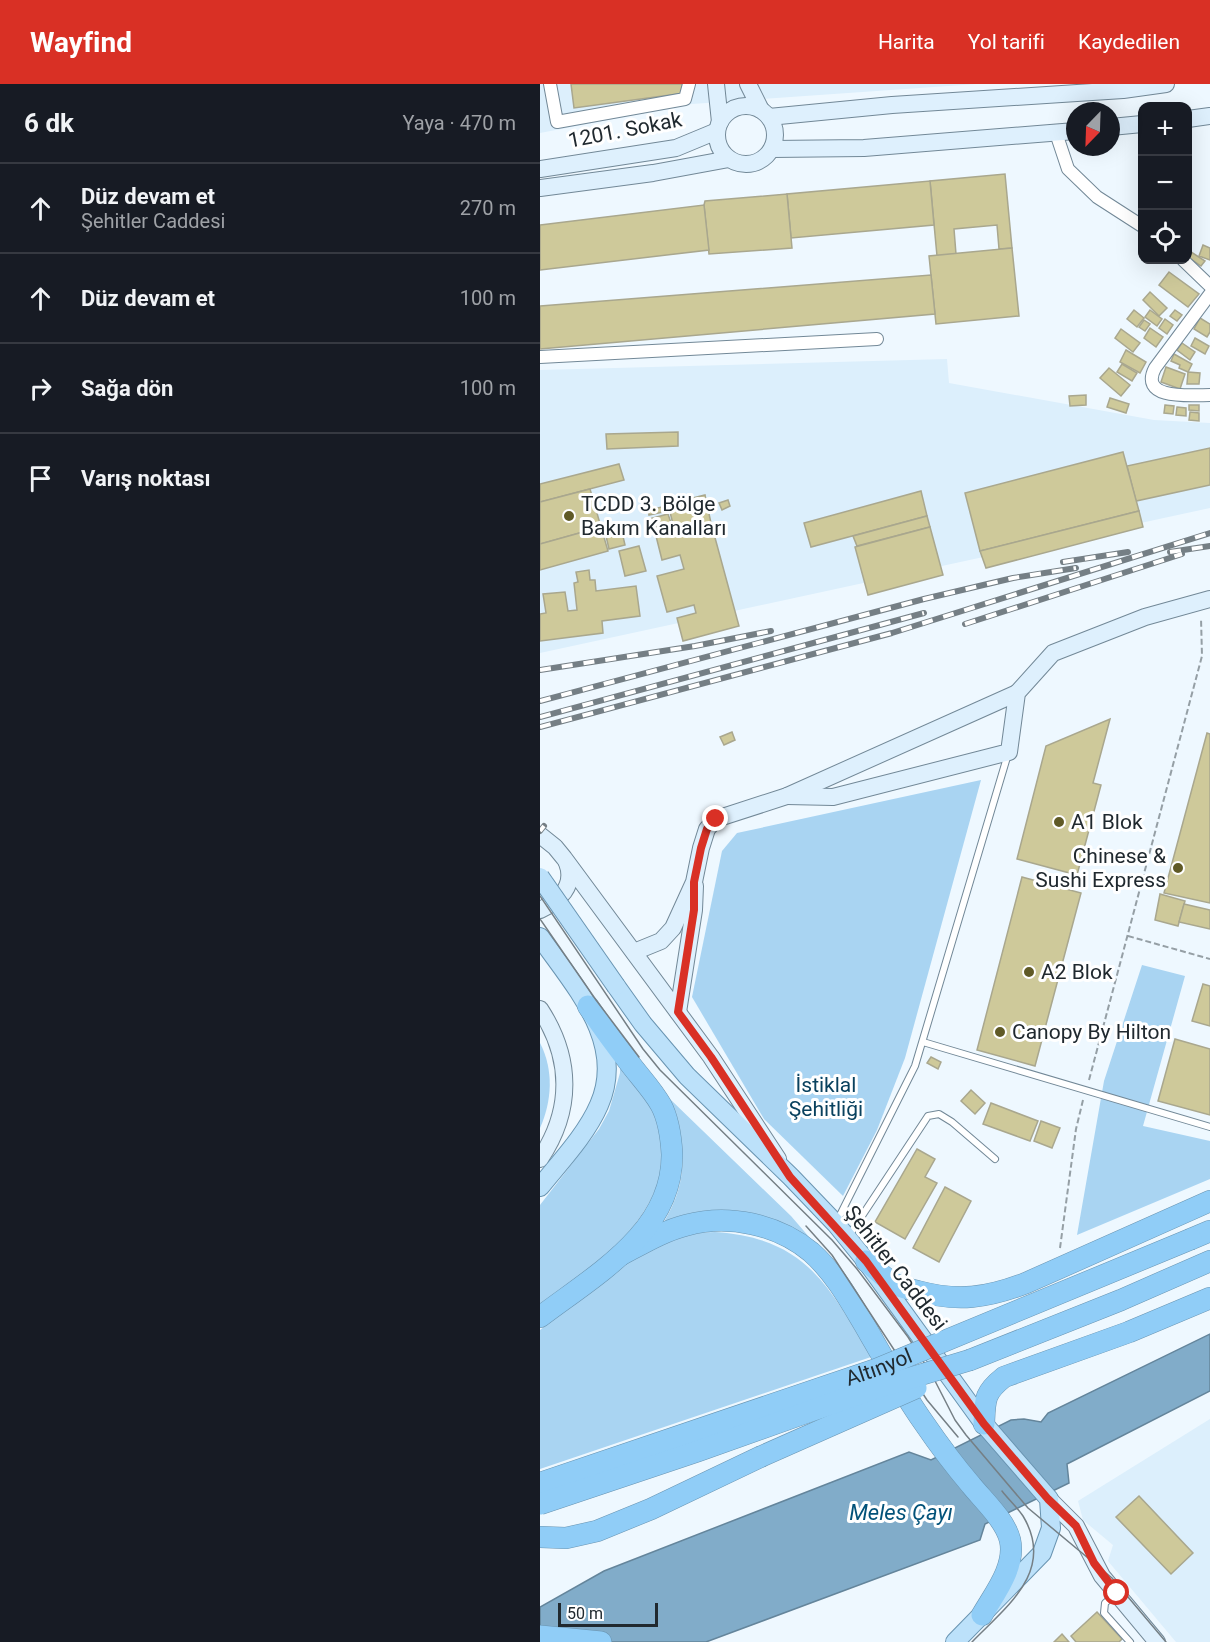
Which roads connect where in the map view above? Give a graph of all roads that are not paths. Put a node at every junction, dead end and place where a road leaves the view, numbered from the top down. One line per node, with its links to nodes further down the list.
1 (550, 84): 2 (street)
2 (689, 84)
3 (716, 84): 11 (main road)
4 (748, 84): 7 (main road)
5 (1166, 84): 6 (main road)
6 (1018, 91): 7 (main road)
7 (765, 113): 11 (main road); 15 (main road)
8 (1210, 117): 9 (main road)
9 (1192, 119)
10 (1138, 124): 12 (main road)
11 (719, 126): 16 (main road); 17 (main road, 1201. Sokak)
12 (1120, 126)
13 (1066, 132): 14 (main road)
14 (1056, 134): 15 (main road); 19 (street)
15 (772, 148): 16 (main road)
16 (729, 159): 18 (main road)
17 (540, 169)
18 (540, 188)
19 (1138, 223)
20 (1187, 264): 21 (street)
21 (1210, 286)
22 (1210, 294): 25 (street)
23 (877, 339): 24 (street)
24 (540, 357)
25 (1210, 395)
26 (1205, 601): 27 (main road)
27 (1017, 693): 28 (main road); 29 (main road)
28 (1009, 753): 29 (main road); 40 (lane)
29 (787, 796): 33 (main road)
30 (540, 835): 31 (main road)
31 (564, 858): 34 (main road); 36 (main road)
32 (540, 877): 44 (main road, Şehitler Caddesi, bridge)
33 (694, 882): 36 (main road); 39 (main road)
34 (540, 910)
35 (540, 937): 37 (main road)
36 (634, 952): 39 (main road)
37 (588, 1006): 45 (main road); 49 (highway)
38 (540, 1009): 42 (main road)
39 (678, 1012): 44 (main road)
40 (923, 1042): 41 (lane); 47 (lane)
41 (1210, 1127)
42 (540, 1159)
43 (995, 1159): 47 (lane)
44 (790, 1177): 47 (main road, Şehitler Caddesi)
45 (540, 1187)
46 (1210, 1201): 50 (highway)
47 (841, 1231): 50 (main road, Şehitler Caddesi)
48 (1201, 1235): 56 (highway, Altınyol, bridge)
49 (621, 1255): 53 (highway); 61 (highway)
50 (866, 1261): 55 (main road, Şehitler Caddesi)
51 (1210, 1261): 54 (highway, Altınyol)
52 (1210, 1298): 55 (highway)
53 (540, 1317)
54 (970, 1360): 58 (highway, Altınyol, bridge); 59 (highway, bridge)
55 (984, 1424): 57 (main road, Şehitler Caddesi)
56 (540, 1483)
57 (1048, 1499): 60 (main road, Şehitler Caddesi); 61 (main road)
58 (540, 1504)
59 (540, 1537)
60 (1117, 1593): 63 (main road, Şehitler Caddesi); 66 (lane)
61 (982, 1615): 65 (main road)
62 (540, 1636): 64 (highway)
63 (1151, 1641)
64 (601, 1642)
65 (955, 1642)
66 (1130, 1642)

